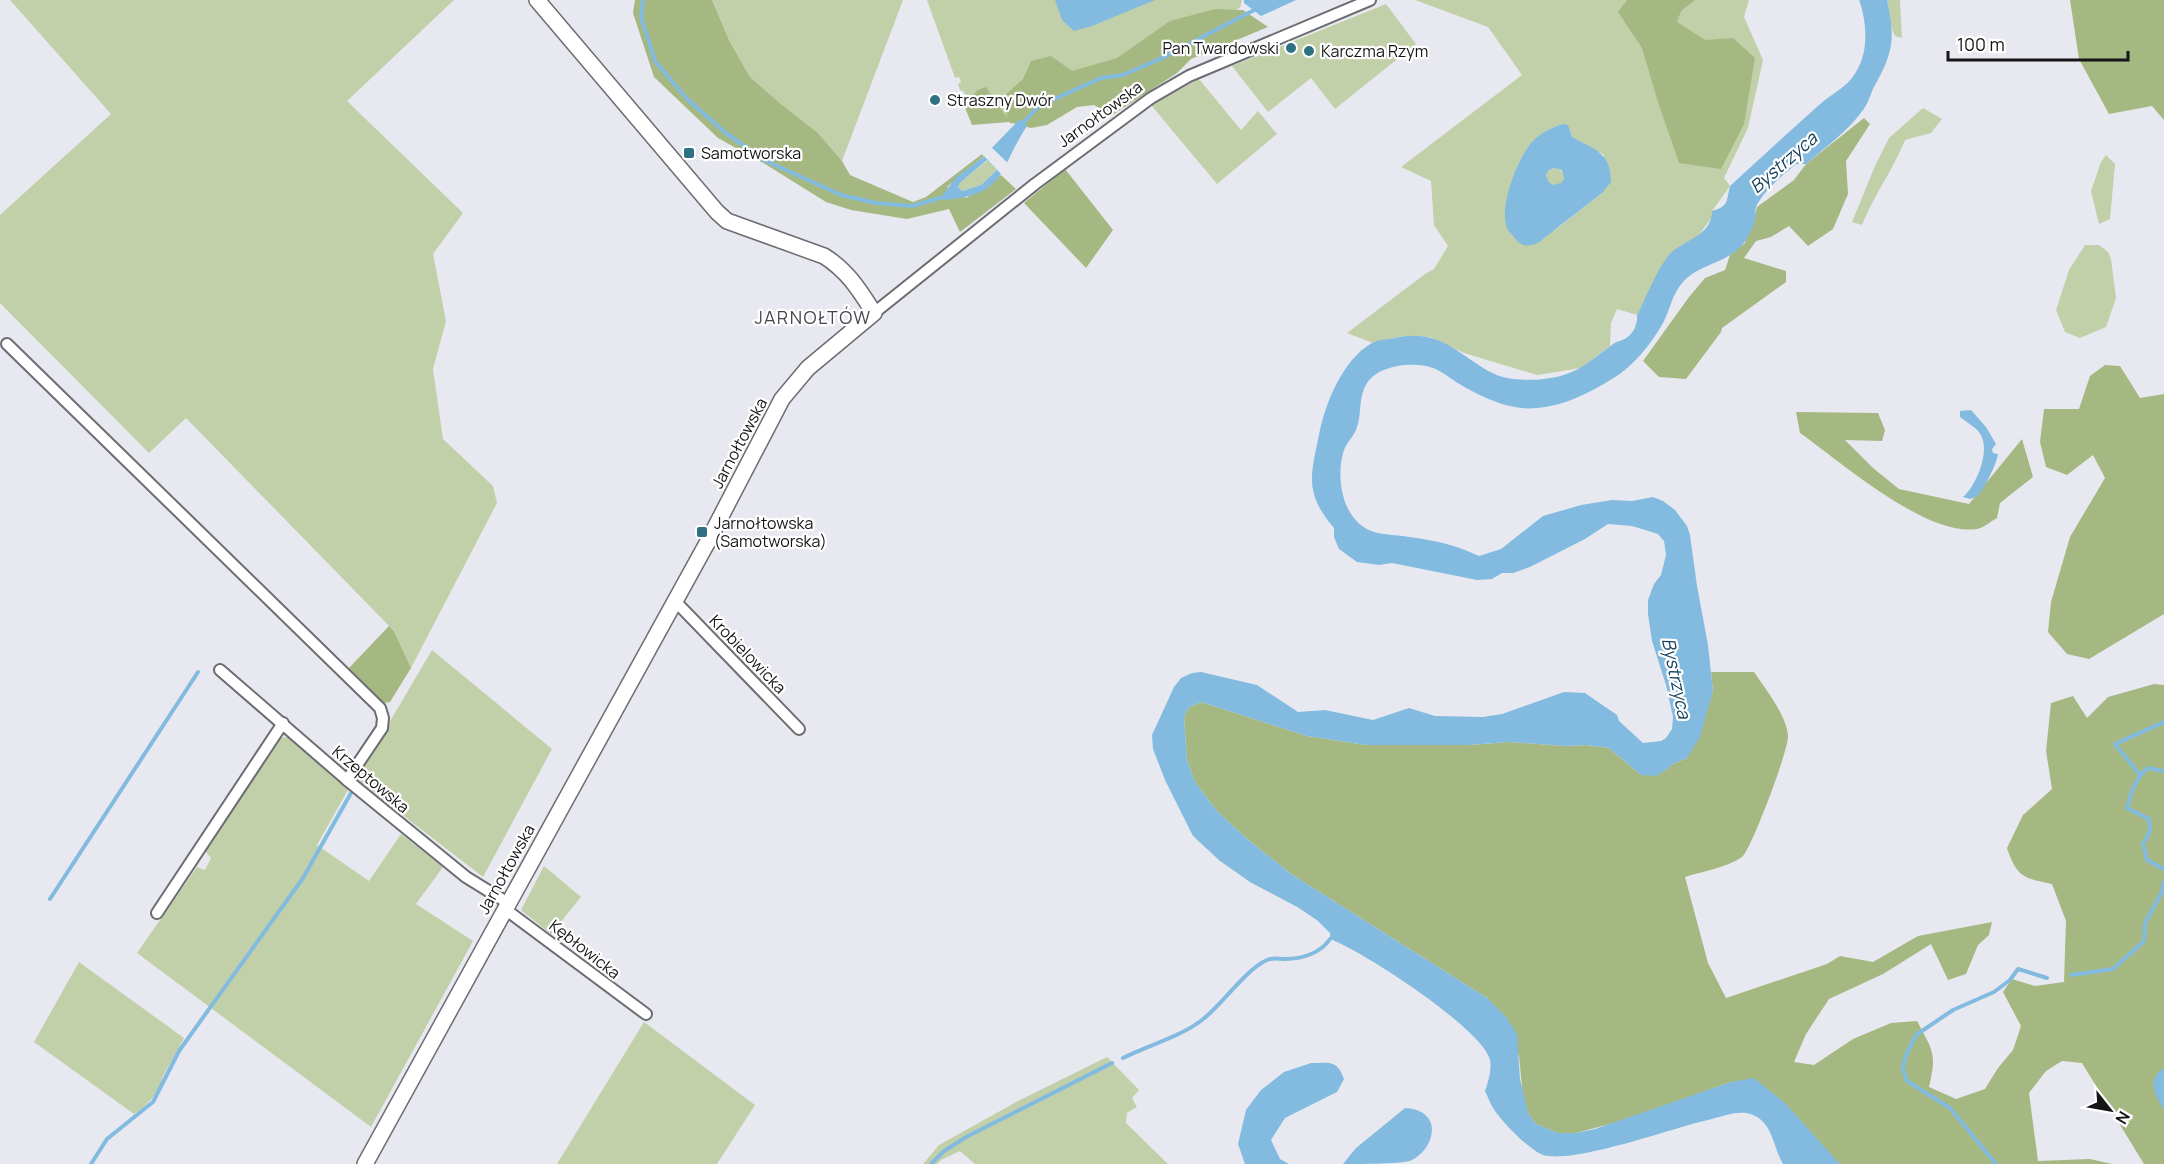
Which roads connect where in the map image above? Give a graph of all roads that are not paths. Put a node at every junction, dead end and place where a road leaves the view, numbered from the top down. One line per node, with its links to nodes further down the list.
1 (537, 0): 3 (street)
2 (1370, 0): 3 (street, Jarnołtowska)
3 (874, 313): 5 (street, Jarnołtowska)
4 (7, 344): 9 (street)
5 (675, 601): 8 (street, Krobielowicka); 10 (street, Jarnołtowska)
6 (220, 670): 7 (street, Krzeptowska)
7 (283, 723): 9 (street, Krzeptowska); 11 (street)
8 (799, 729)
9 (347, 780): 10 (street, Krzeptowska)
10 (506, 906): 12 (street, Kębłowicka); 13 (street, Jarnołtowska)
11 (157, 913)
12 (646, 1014)
13 (365, 1164)

